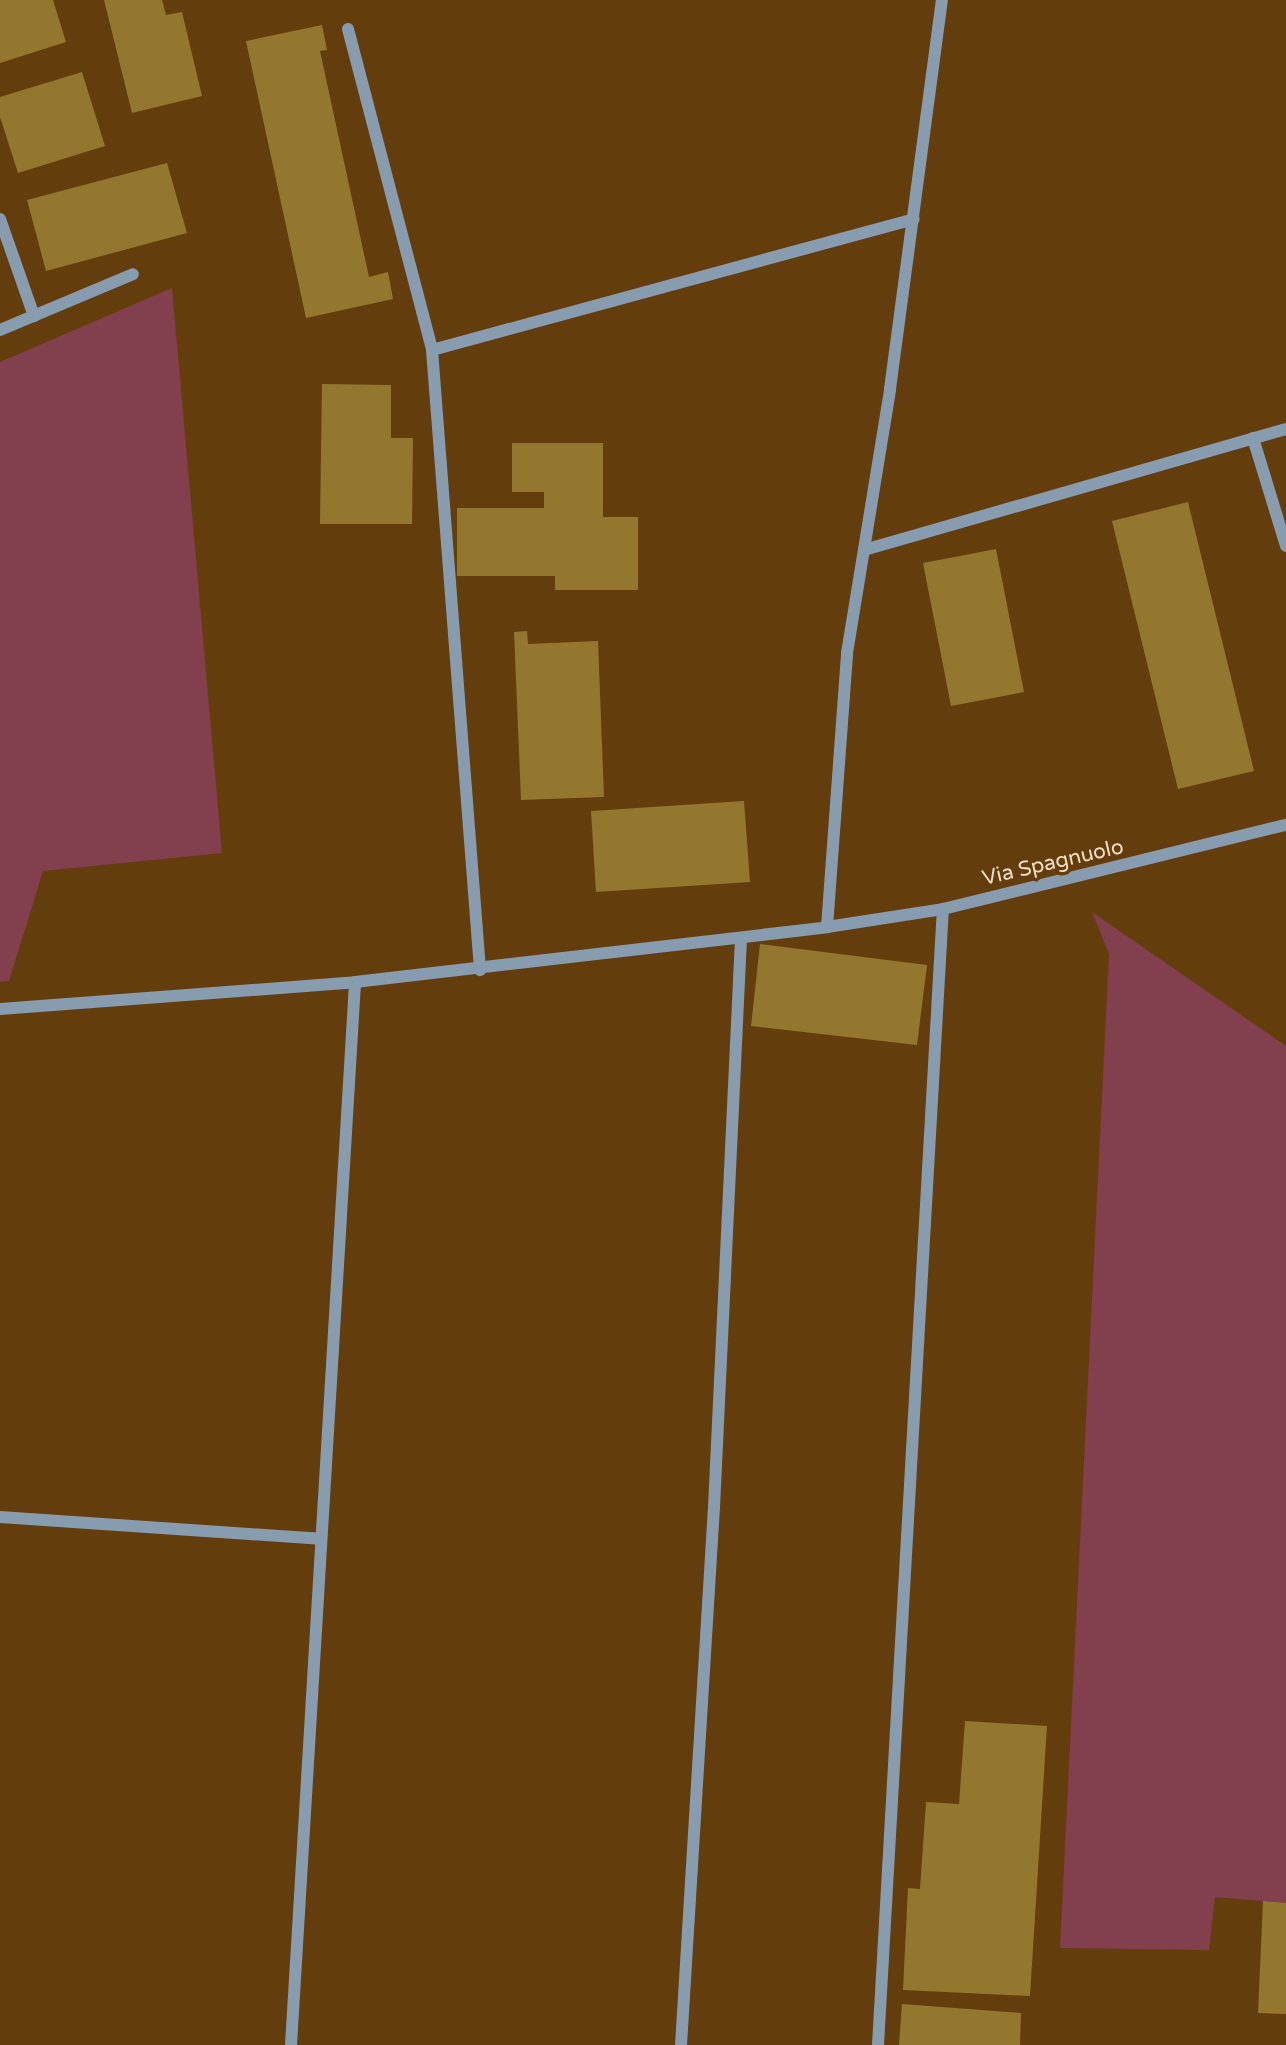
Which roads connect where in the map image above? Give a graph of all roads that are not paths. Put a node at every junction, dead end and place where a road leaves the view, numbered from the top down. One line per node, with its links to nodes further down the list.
1 (942, 0): 4 (street)
2 (348, 29): 8 (street)
3 (0, 219): 6 (street)
4 (913, 219): 8 (street); 12 (street)
5 (133, 274): 6 (street)
6 (34, 316): 7 (street)
7 (0, 330)
8 (432, 350): 17 (street)
9 (1286, 429): 10 (street)
10 (1254, 438): 11 (street); 12 (street)
11 (1286, 547)
12 (864, 550): 15 (street)
13 (1286, 825): 14 (street, Via Spagnuolo)
14 (943, 909): 15 (street, Via Spagnuolo); 24 (street)
15 (827, 927): 16 (street, Via Spagnuolo)
16 (741, 938): 17 (street, Via Spagnuolo); 23 (street)
17 (480, 970): 18 (street, Via Spagnuolo)
18 (355, 982): 19 (street, Via Spagnuolo); 21 (street)
19 (0, 1009)
20 (0, 1517): 21 (street)
21 (320, 1539): 22 (street)
22 (291, 2045)
23 (681, 2045)
24 (878, 2045)

